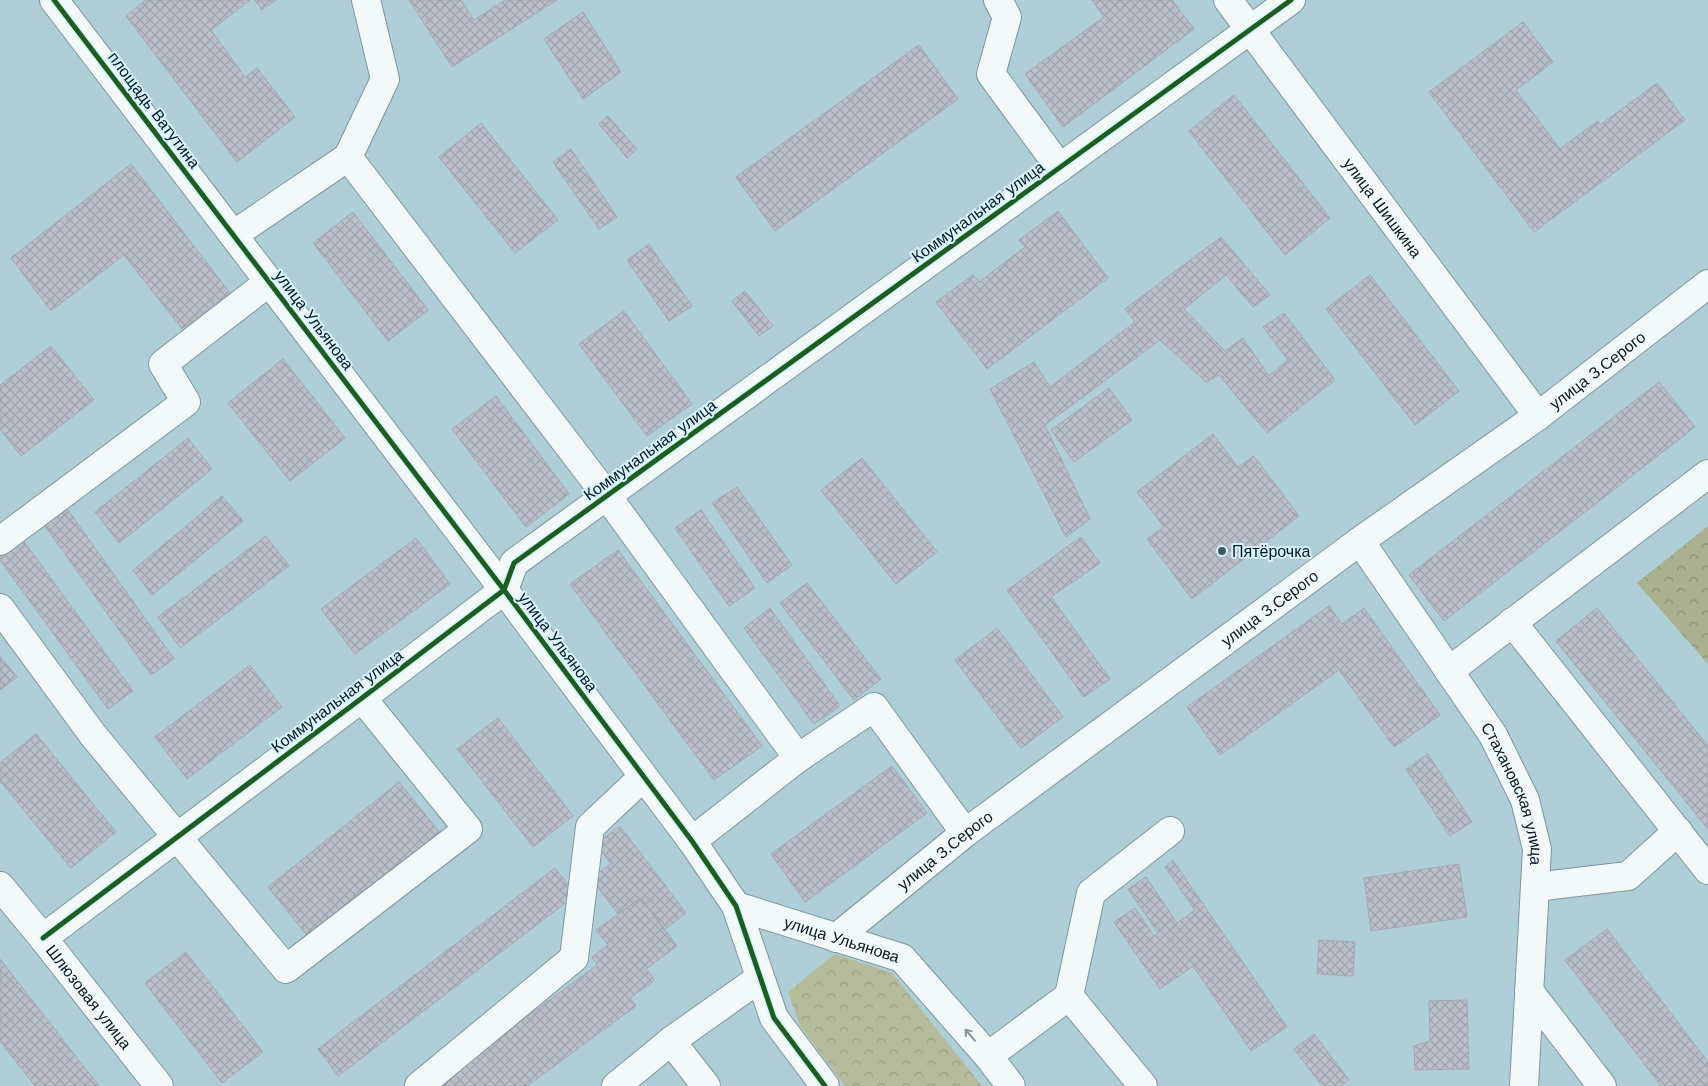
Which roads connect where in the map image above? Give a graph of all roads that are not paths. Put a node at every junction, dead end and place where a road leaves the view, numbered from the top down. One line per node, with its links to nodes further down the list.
1 (366, 0): 7 (street)
2 (998, 0): 8 (street)
3 (1228, 0): 6 (street, улица Шишкина)
4 (1291, 0): 6 (street, Коммунальная улица)
5 (59, 2): 9 (street, площадь Ватутина)
6 (1251, 30): 8 (street, Коммунальная улица); 12 (street, улица Шишкина)
7 (348, 157): 9 (street); 14 (street)
8 (1060, 168): 14 (street, Коммунальная улица)
9 (233, 235): 10 (street, улица Ульянова)
10 (269, 282): 15 (street); 17 (street, улица Ульянова)
11 (1708, 284): 12 (street, улица З.Серого)
12 (1538, 416): 16 (street, улица З.Серого)
13 (1708, 474): 19 (street)
14 (607, 496): 17 (street, Коммунальная улица); 22 (street)
15 (0, 541)
16 (1360, 541): 20 (street, Стахановская улица); 26 (street, улица З.Серого)
17 (504, 590): 21 (street, Коммунальная улица); 23 (street, улица Ульянова)
18 (0, 608): 27 (street)
19 (1512, 622): 20 (street); 25 (street)
20 (1449, 671): 31 (street, Стахановская улица)
21 (362, 698): 27 (street, Коммунальная улица); 27 (street)
22 (798, 758): 26 (street); 28 (street)
23 (643, 777): 28 (street, улица Ульянова); 41 (street)
24 (1170, 831): 37 (street)
25 (1678, 831): 29 (street); 31 (street)
26 (964, 833): 34 (street, улица З.Серого)
27 (176, 836): 33 (street, Коммунальная улица)
28 (692, 841): 32 (street, улица Ульянова)
29 (1708, 870)
30 (0, 886): 33 (street, Шлюзовая улица)
31 (1535, 887): 36 (street, Стахановская улица)
32 (736, 906): 34 (street, улица Ульянова); 35 (street, улица Ульянова)
33 (43, 938): 40 (street, Шлюзовая улица)
34 (836, 938): 39 (street, улица Ульянова, one-way to 34)
35 (760, 978): 38 (street); 44 (street, улица Ульянова)
36 (1529, 990): 47 (street, Стахановская улица); 48 (street)
37 (1069, 996): 39 (street); 46 (street)
38 (671, 1041): 42 (street); 43 (street)
39 (988, 1056): 45 (street, улица Ульянова)
40 (159, 1086)
41 (419, 1086)
42 (616, 1086)
43 (706, 1086)
44 (825, 1086)
45 (1011, 1086)
46 (1143, 1086)
47 (1524, 1086)
48 (1602, 1086)

